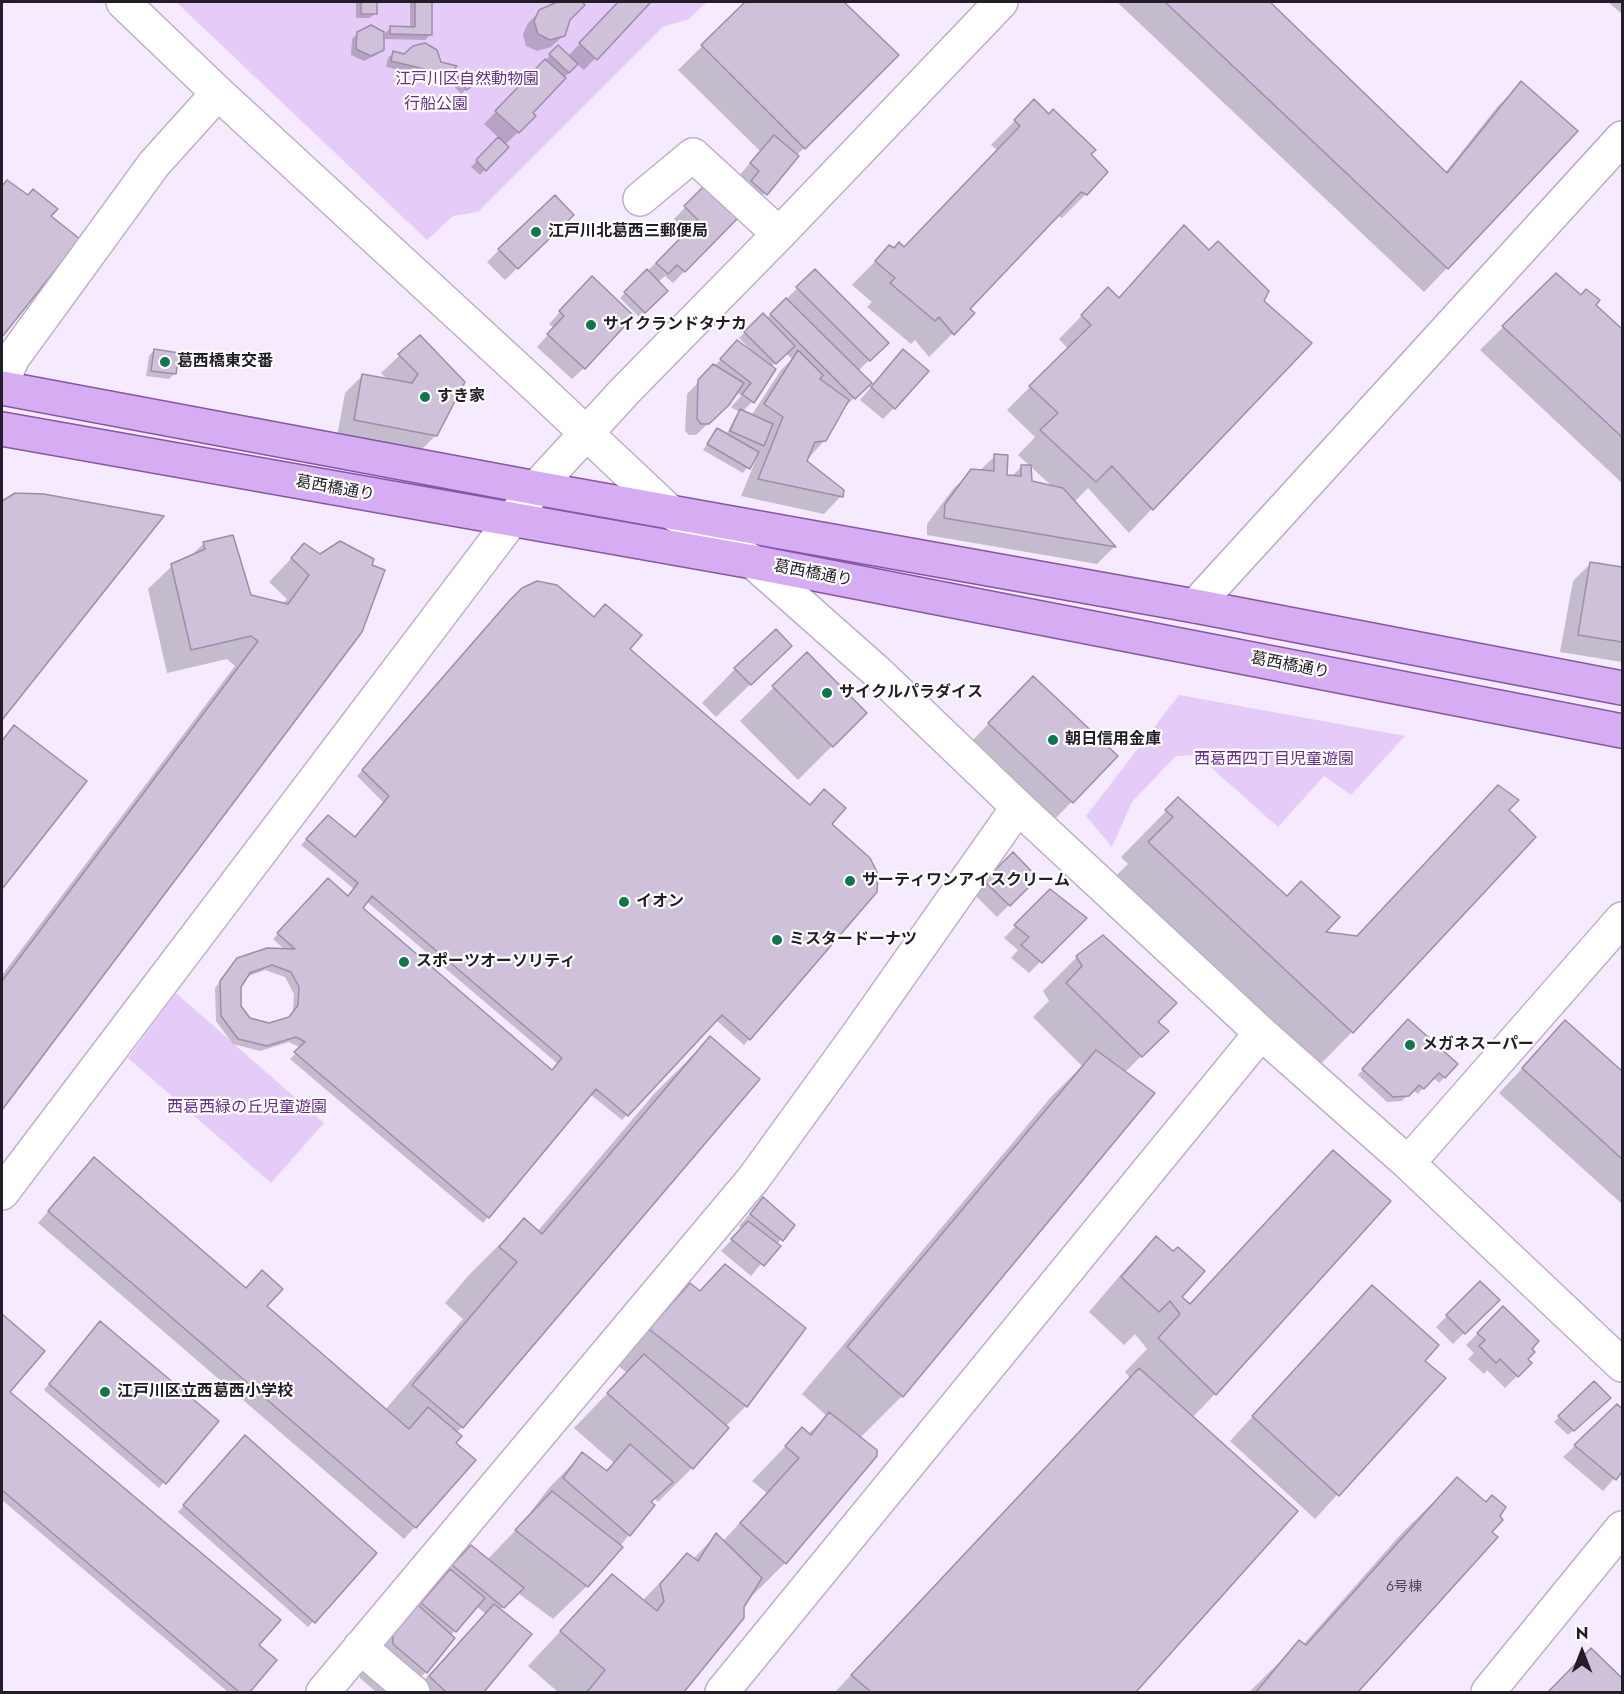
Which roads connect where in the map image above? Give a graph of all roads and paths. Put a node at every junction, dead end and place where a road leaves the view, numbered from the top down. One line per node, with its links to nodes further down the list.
1 (123, 2): 3 (street)
2 (1001, 2): 6 (street)
3 (218, 93): 7 (street); 9 (street)
4 (1623, 138): 14 (street)
5 (640, 199): 6 (street)
6 (779, 234): 9 (street)
7 (2, 386): 10 (main road)
8 (2, 429): 12 (main road, 葛西橋通り)
9 (586, 434): 10 (street); 11 (street)
10 (536, 488): 11 (main road); 12 (street)
11 (669, 512): 13 (street); 14 (main road)
12 (510, 520): 13 (main road, 葛西橋通り); 21 (street)
13 (753, 562): 16 (main road, 葛西橋通り); 17 (street)
14 (1195, 606): 15 (main road)
15 (1623, 688)
16 (1623, 730)
17 (1018, 807): 19 (street); 24 (street)
18 (1623, 919): 20 (street)
19 (1261, 1033): 20 (street); 27 (street)
20 (1408, 1163): 22 (street)
21 (2, 1193)
22 (1623, 1365)
23 (1623, 1528): 28 (street)
24 (360, 1647): 25 (street); 26 (street)
25 (323, 1692)
26 (413, 1692)
27 (722, 1692)
28 (1488, 1692)

